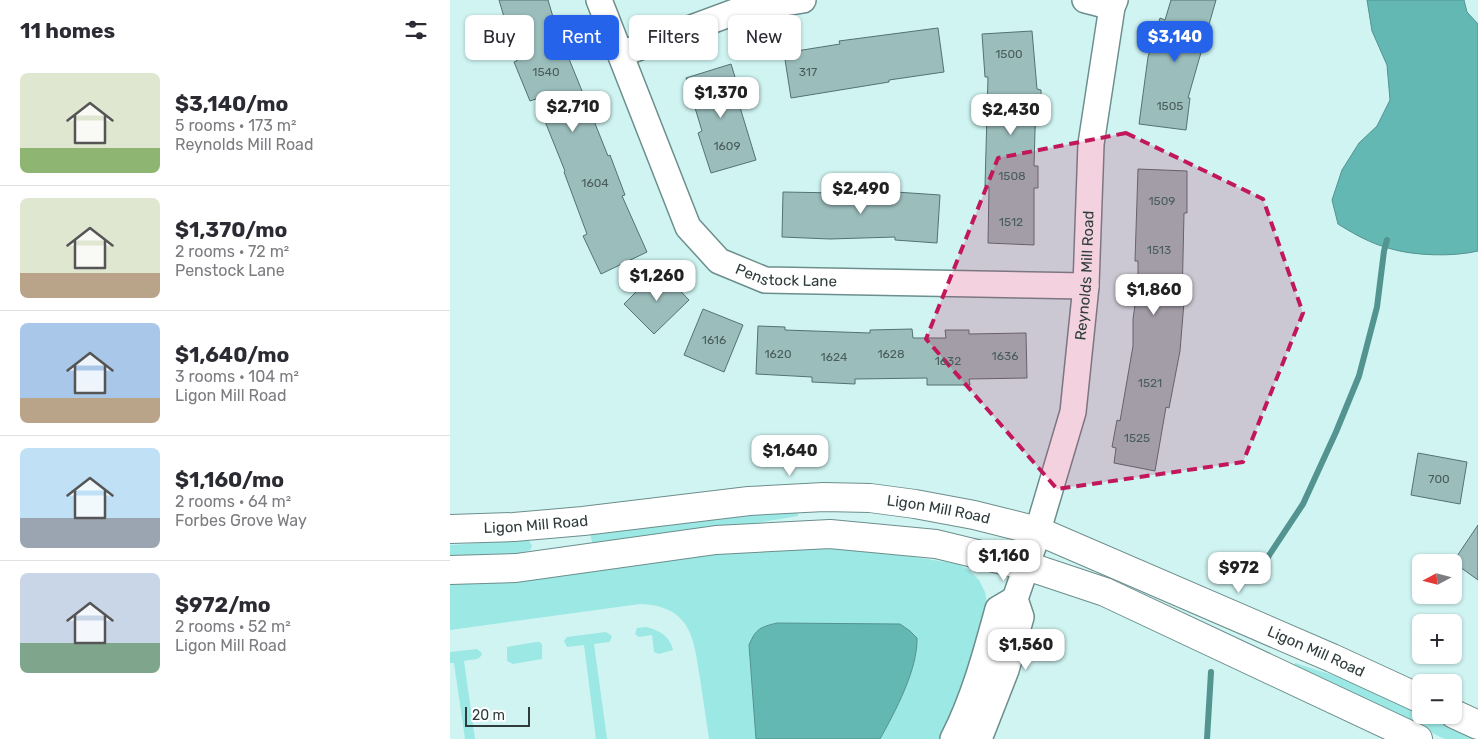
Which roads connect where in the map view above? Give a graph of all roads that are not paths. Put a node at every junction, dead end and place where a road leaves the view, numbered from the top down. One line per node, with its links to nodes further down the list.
1 (599, 0): 5 (street, Penstock Lane)
2 (803, 0): 5 (street)
3 (1085, 0): 4 (street)
4 (1114, 4): 6 (street, Reynolds Mill Road)
5 (621, 54): 6 (street, Penstock Lane)
6 (1086, 286): 8 (street, Reynolds Mill Road)
7 (450, 529): 8 (main road, Ligon Mill Road)
8 (1033, 548): 9 (main road, Ligon Mill Road); 10 (street, Reynolds Mill Road); 11 (main road, Ligon Mill Road); 16 (main road, Ligon Mill Road)
9 (450, 570)
10 (1015, 599): 14 (street); 15 (street)
11 (1412, 695)
12 (1462, 718): 13 (main road)
13 (1478, 725)
14 (953, 739)
15 (979, 739)
16 (1418, 739)

